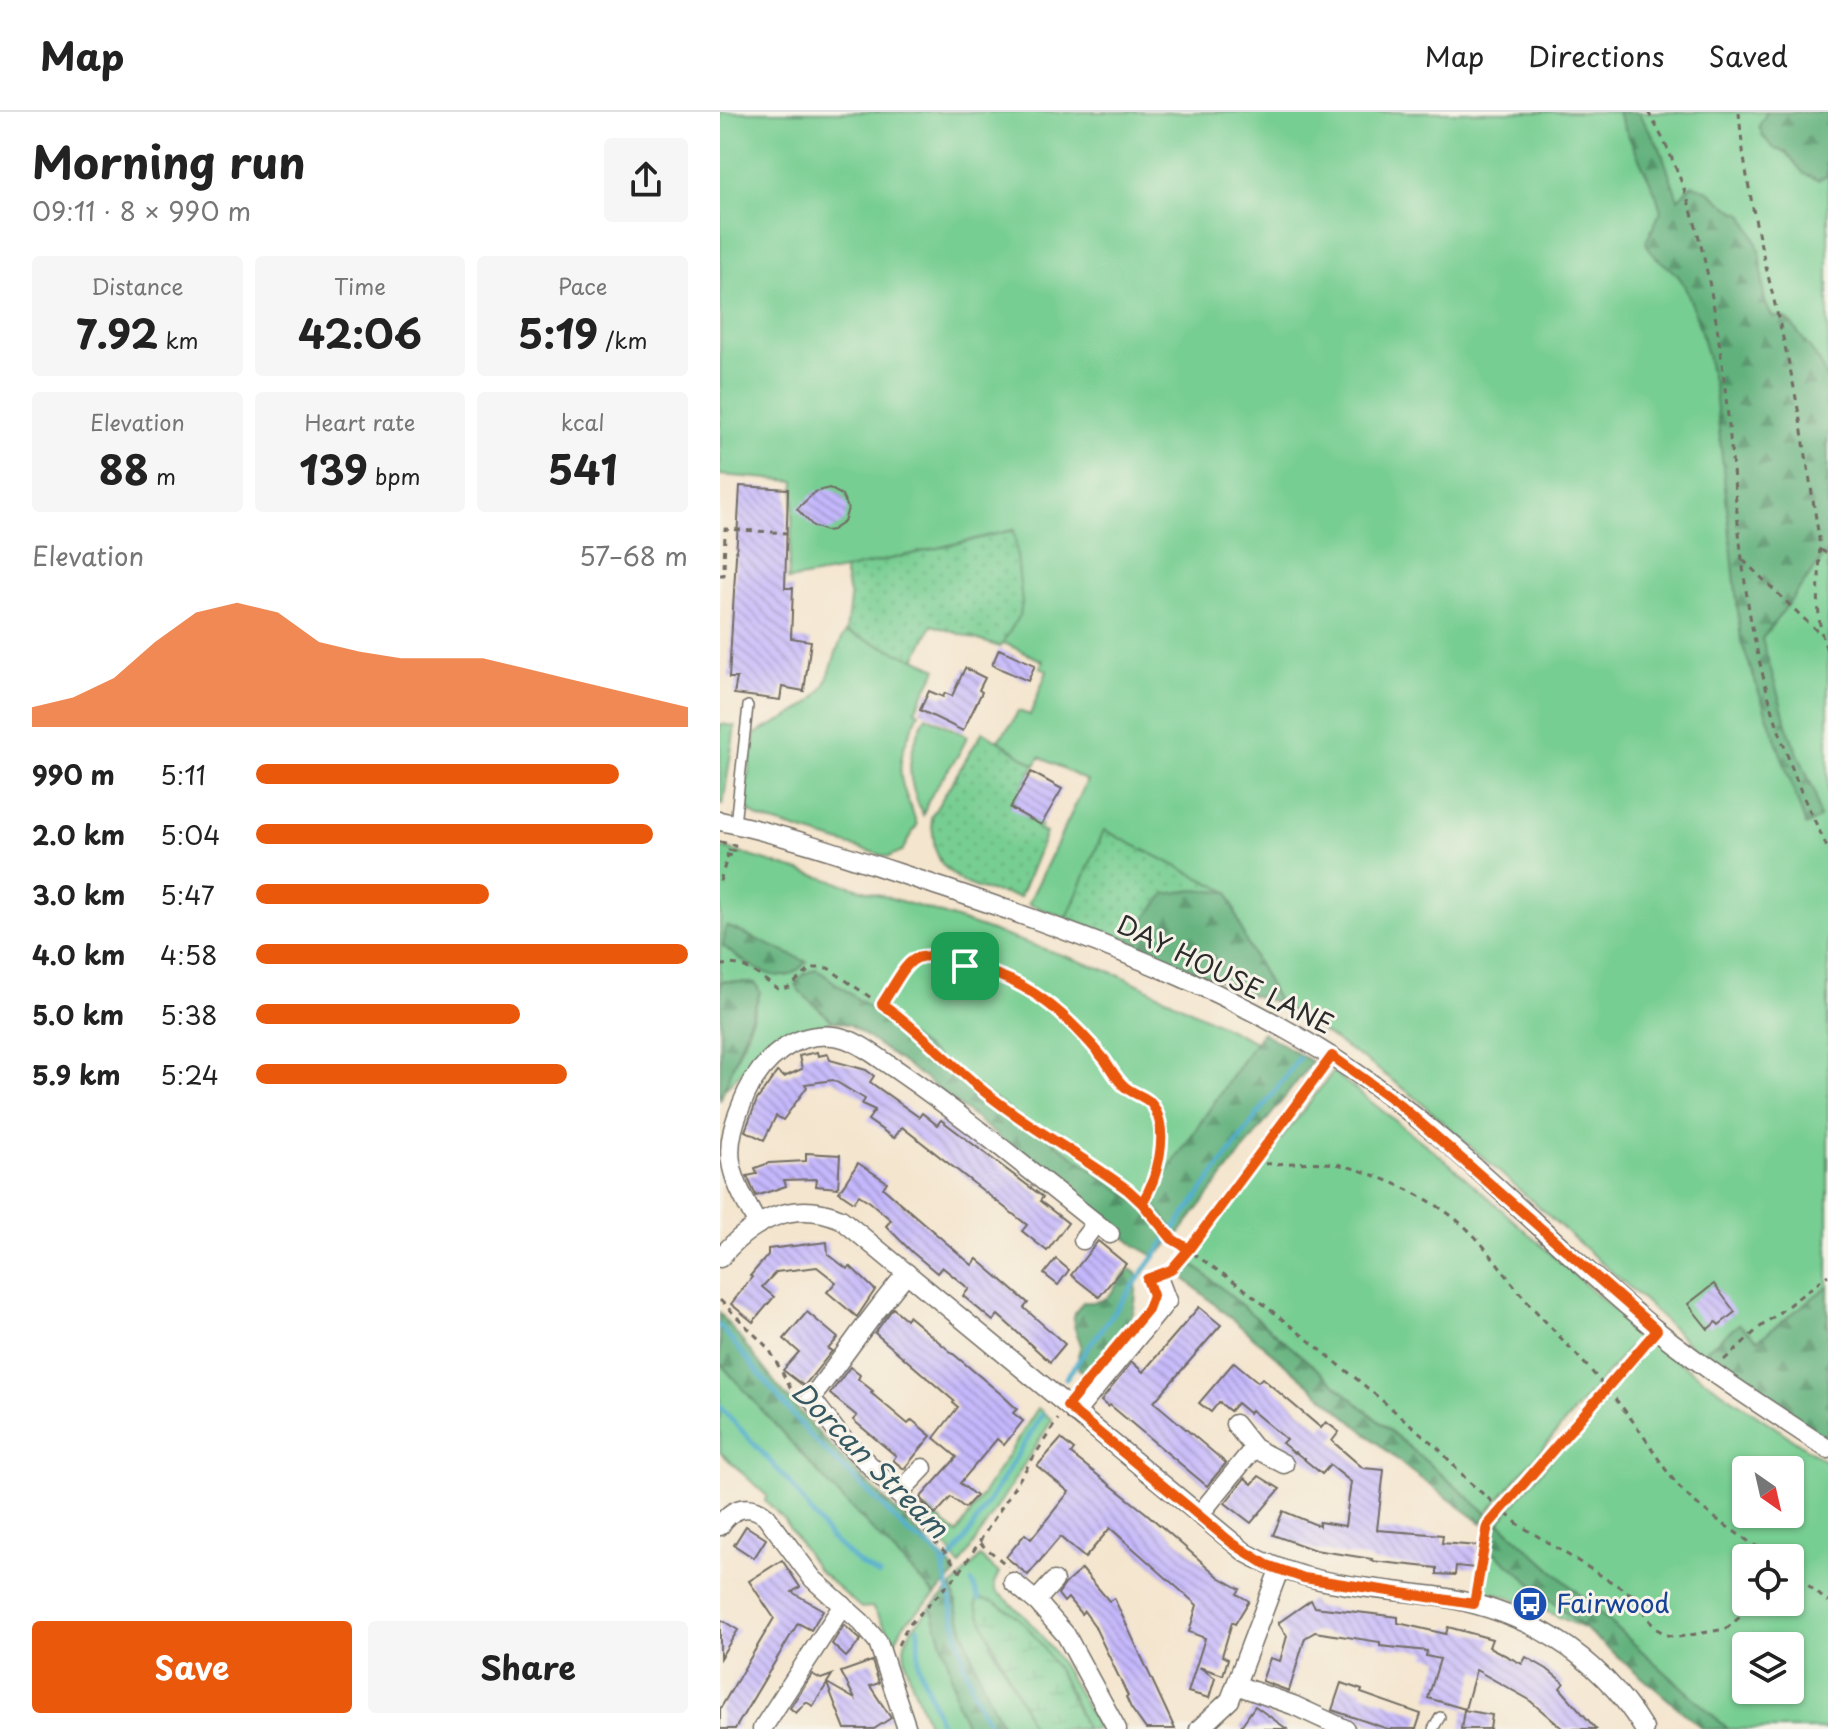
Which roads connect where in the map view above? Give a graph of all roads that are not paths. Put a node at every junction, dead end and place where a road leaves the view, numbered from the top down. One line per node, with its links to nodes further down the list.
1 (748, 706): 2 (lane)
2 (728, 822): 11 (street, DAY HOUSE LANE)
3 (757, 1223): 4 (street); 5 (street); 6 (street)
4 (1083, 1240)
5 (720, 1258)
6 (907, 1273): 8 (street); 14 (street)
7 (1163, 1276): 8 (street)
8 (1071, 1409): 16 (street)
9 (1235, 1424): 10 (street)
10 (1254, 1448): 12 (street); 16 (street)
11 (1828, 1449)
12 (1284, 1464)
13 (923, 1468): 14 (street)
14 (898, 1494): 15 (street)
15 (917, 1512)
16 (1199, 1515): 18 (street)
17 (720, 1526): 22 (street)
18 (1279, 1570): 23 (street); 31 (street)
19 (1054, 1581): 21 (street)
20 (1013, 1582): 21 (street)
21 (1036, 1601): 27 (street)
22 (843, 1605): 25 (street); 26 (street)
23 (1236, 1685): 28 (street); 29 (street)
24 (1440, 1717): 30 (lane)
25 (906, 1728)
26 (762, 1729)
27 (1117, 1729)
28 (1199, 1729)
29 (1345, 1729)
30 (1433, 1729)
31 (1644, 1729)

